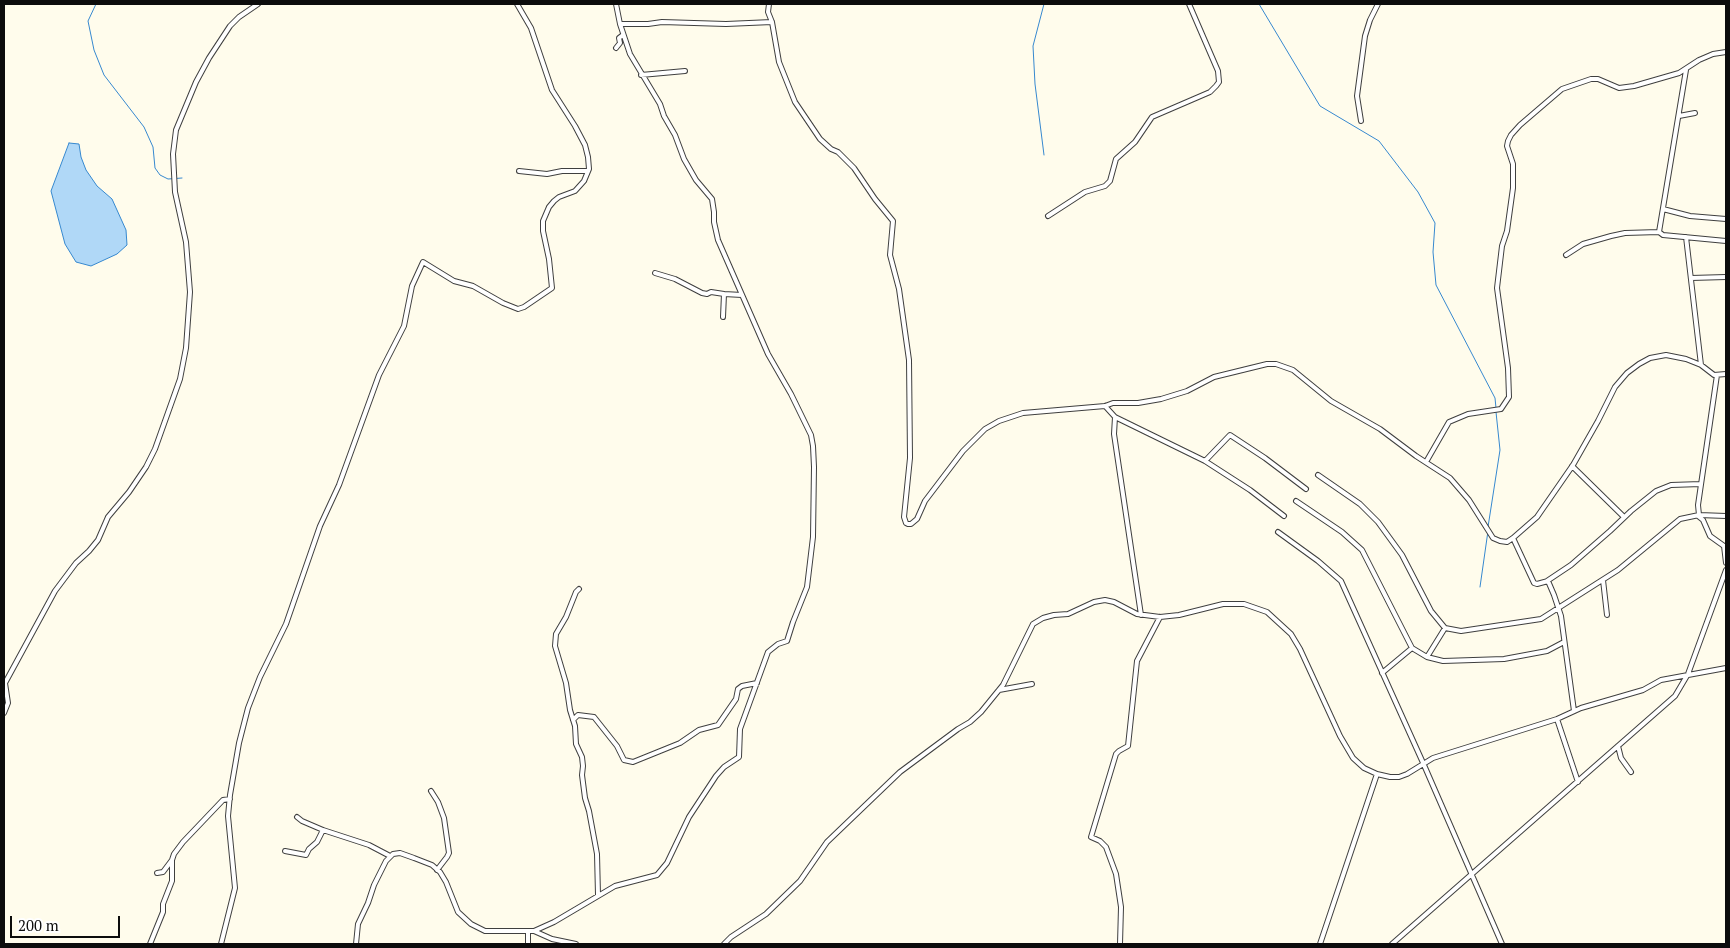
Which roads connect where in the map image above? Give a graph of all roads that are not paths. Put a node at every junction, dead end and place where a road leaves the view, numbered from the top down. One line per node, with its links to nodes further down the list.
1 (258, 4): 71 (street)
2 (517, 4): 19 (street)
3 (616, 4): 8 (street)
4 (769, 4): 7 (street)
5 (1189, 4): 21 (street)
6 (1378, 4): 17 (street)
7 (772, 22): 8 (street); 36 (street)
8 (620, 24): 9 (street)
9 (623, 35): 10 (street); 14 (street)
10 (616, 48)
11 (1726, 52): 12 (street)
12 (1686, 70): 16 (street); 39 (street)
13 (685, 71): 14 (street)
14 (642, 75): 31 (street)
15 (1695, 113): 16 (street)
16 (1679, 116): 20 (street)
17 (1361, 121)
18 (519, 171): 19 (street)
19 (588, 171): 80 (street)
20 (1663, 209): 22 (street); 23 (street)
21 (1048, 216)
22 (1726, 219)
23 (1660, 232): 24 (street); 26 (street)
24 (1686, 237): 25 (street); 29 (street)
25 (1726, 241)
26 (1566, 255)
27 (655, 274): 30 (street)
28 (1726, 277): 29 (street)
29 (1691, 278): 33 (street)
30 (724, 294): 31 (street); 32 (street)
31 (742, 295): 67 (street)
32 (723, 318)
33 (1700, 365): 35 (street); 40 (street)
34 (1726, 374): 35 (street)
35 (1717, 375): 42 (street)
36 (1105, 406): 37 (street); 39 (street)
37 (1115, 417): 38 (street); 57 (street)
38 (1205, 461): 43 (street); 46 (street)
39 (1426, 462): 50 (street)
40 (1572, 466): 48 (street); 50 (street)
41 (1318, 475): 60 (street)
42 (1701, 484): 45 (street); 48 (street)
43 (1306, 489)
44 (1296, 501): 62 (street)
45 (1698, 515): 47 (street); 51 (street); 53 (street)
46 (1284, 516)
47 (1726, 516)
48 (1624, 517): 54 (street)
49 (1278, 532): 65 (street)
50 (1514, 538): 54 (street)
51 (1726, 563)
52 (1726, 570): 66 (street)
53 (1603, 580): 56 (street); 58 (street)
54 (1547, 581): 56 (street)
55 (579, 589): 73 (street)
56 (1559, 608): 60 (street); 61 (street)
57 (1140, 615): 59 (street); 69 (street)
58 (1607, 615)
59 (1160, 617): 77 (street); 98 (street)
60 (1445, 628): 63 (street)
61 (1564, 642): 63 (street); 70 (street)
62 (1412, 648): 63 (street); 65 (street)
63 (1427, 657)
64 (1726, 668): 66 (street)
65 (1382, 673): 75 (street)
66 (1688, 674): 70 (street); 74 (street)
67 (757, 684): 73 (street); 89 (street)
68 (1032, 684): 69 (street)
69 (999, 690): 97 (street)
70 (1574, 711): 72 (street)
71 (4, 713)
72 (1557, 719): 75 (street); 78 (street)
73 (573, 720): 89 (street)
74 (1618, 746): 76 (street); 78 (street)
75 (1424, 765): 77 (street); 88 (street)
76 (1631, 772)
77 (1376, 774): 99 (street)
78 (1578, 782): 88 (street)
79 (431, 791): 86 (street)
80 (230, 799): 85 (street); 93 (street)
81 (297, 817): 82 (street)
82 (323, 830): 83 (street); 84 (street)
83 (285, 851)
84 (390, 856): 86 (street); 94 (street)
85 (172, 860): 87 (street); 92 (street)
86 (436, 870): 91 (street)
87 (157, 873)
88 (1471, 875): 100 (street); 101 (street)
89 (598, 895): 90 (street)
90 (534, 931): 91 (street); 96 (street)
91 (528, 932): 95 (street)
92 (150, 944)
93 (221, 944)
94 (356, 944)
95 (528, 944)
96 (576, 944)
97 (724, 944)
98 (1120, 944)
99 (1320, 944)
100 (1392, 944)
101 (1502, 944)

